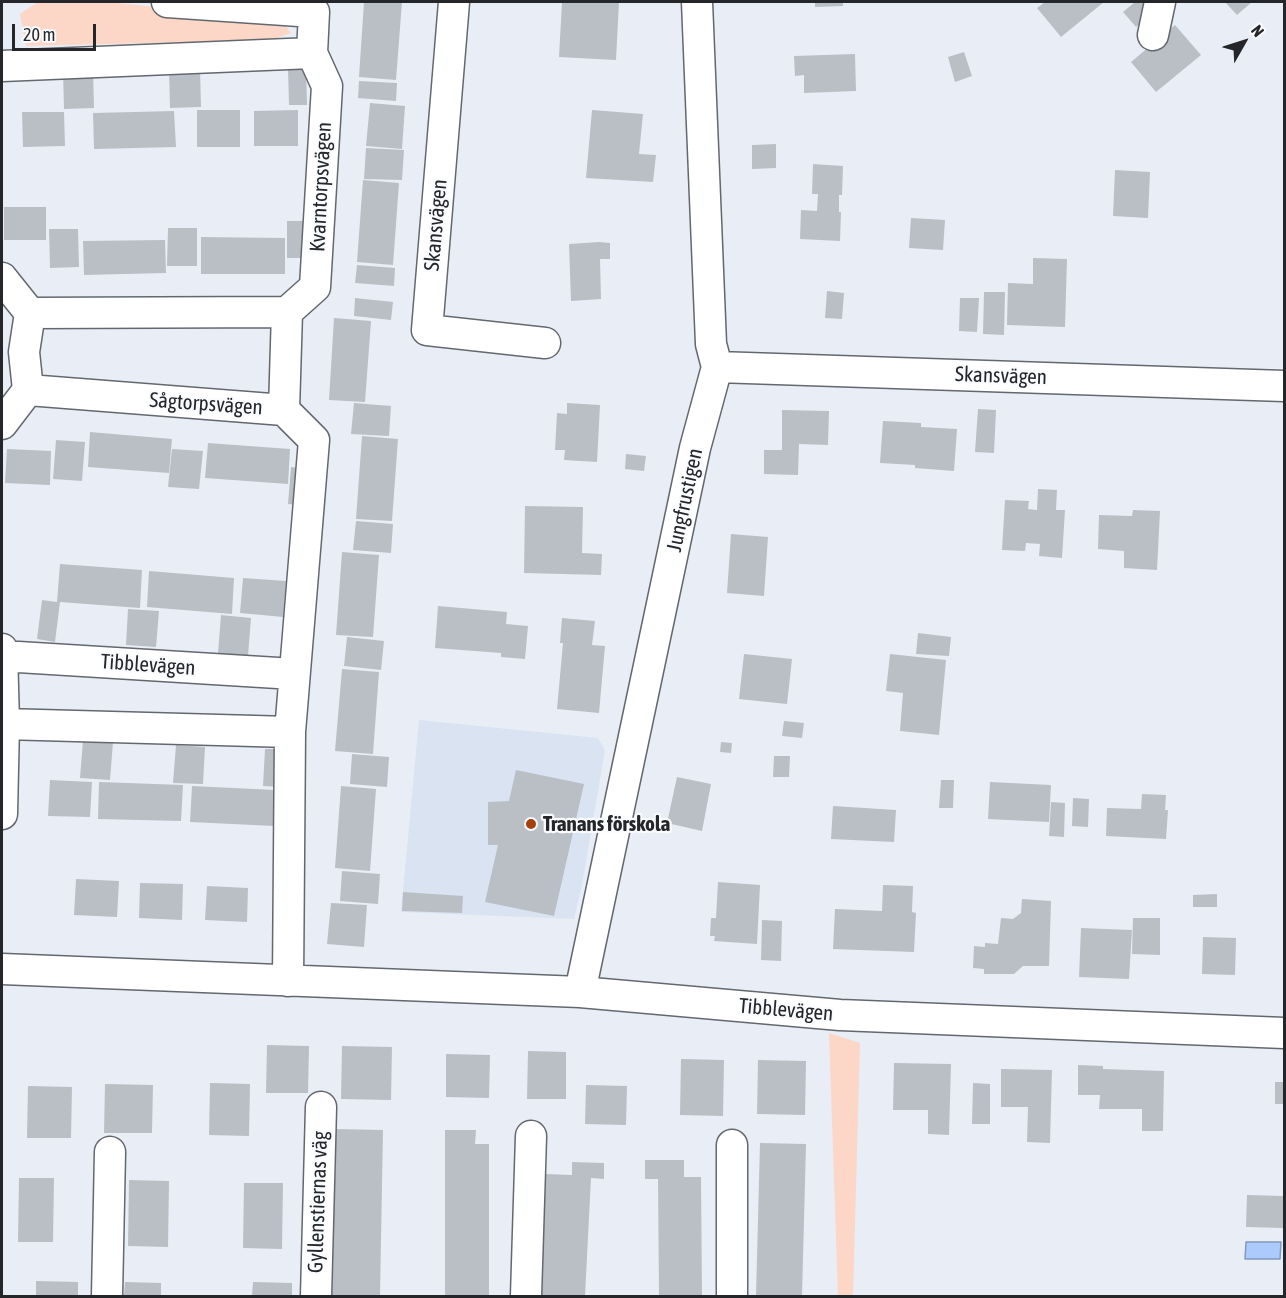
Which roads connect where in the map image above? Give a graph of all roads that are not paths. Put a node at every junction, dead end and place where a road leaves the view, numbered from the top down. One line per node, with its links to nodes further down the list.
1 (167, 2): 5 (street, Kvarntorpsvägen)
2 (454, 2): 12 (street, Skansvägen)
3 (697, 2): 14 (street, Jungfrustigen)
4 (1160, 2): 6 (street)
5 (317, 7): 7 (street, Kvarntorpsvägen)
6 (1153, 35)
7 (312, 53): 8 (street); 10 (street, Kvarntorpsvägen)
8 (2, 66)
9 (2, 279): 11 (street)
10 (287, 312): 11 (street); 17 (street, Sågtorpsvägen)
11 (30, 313): 13 (street)
12 (545, 343)
13 (13, 352): 16 (street)
14 (717, 367): 15 (street, Skansvägen); 27 (street, Jungfrustigen)
15 (1284, 386)
16 (28, 390): 17 (street, Sågtorpsvägen); 18 (street)
17 (284, 410): 21 (street)
18 (2, 424)
19 (2, 649): 20 (street)
20 (2, 656): 21 (street, Tibblevägen); 22 (street)
21 (294, 674): 23 (street)
22 (4, 724): 23 (street); 24 (street)
23 (290, 732): 26 (street)
24 (2, 814)
25 (2, 969): 26 (street, Tibblevägen)
26 (288, 981): 27 (street, Tibblevägen)
27 (580, 992): 28 (street, Tibblevägen)
28 (1284, 1033)
29 (321, 1107): 34 (street, Gyllenstiernas väg)
30 (531, 1136): 35 (street)
31 (732, 1145): 36 (street)
32 (110, 1152): 33 (street)
33 (107, 1296)
34 (316, 1296)
35 (526, 1296)
36 (732, 1296)

